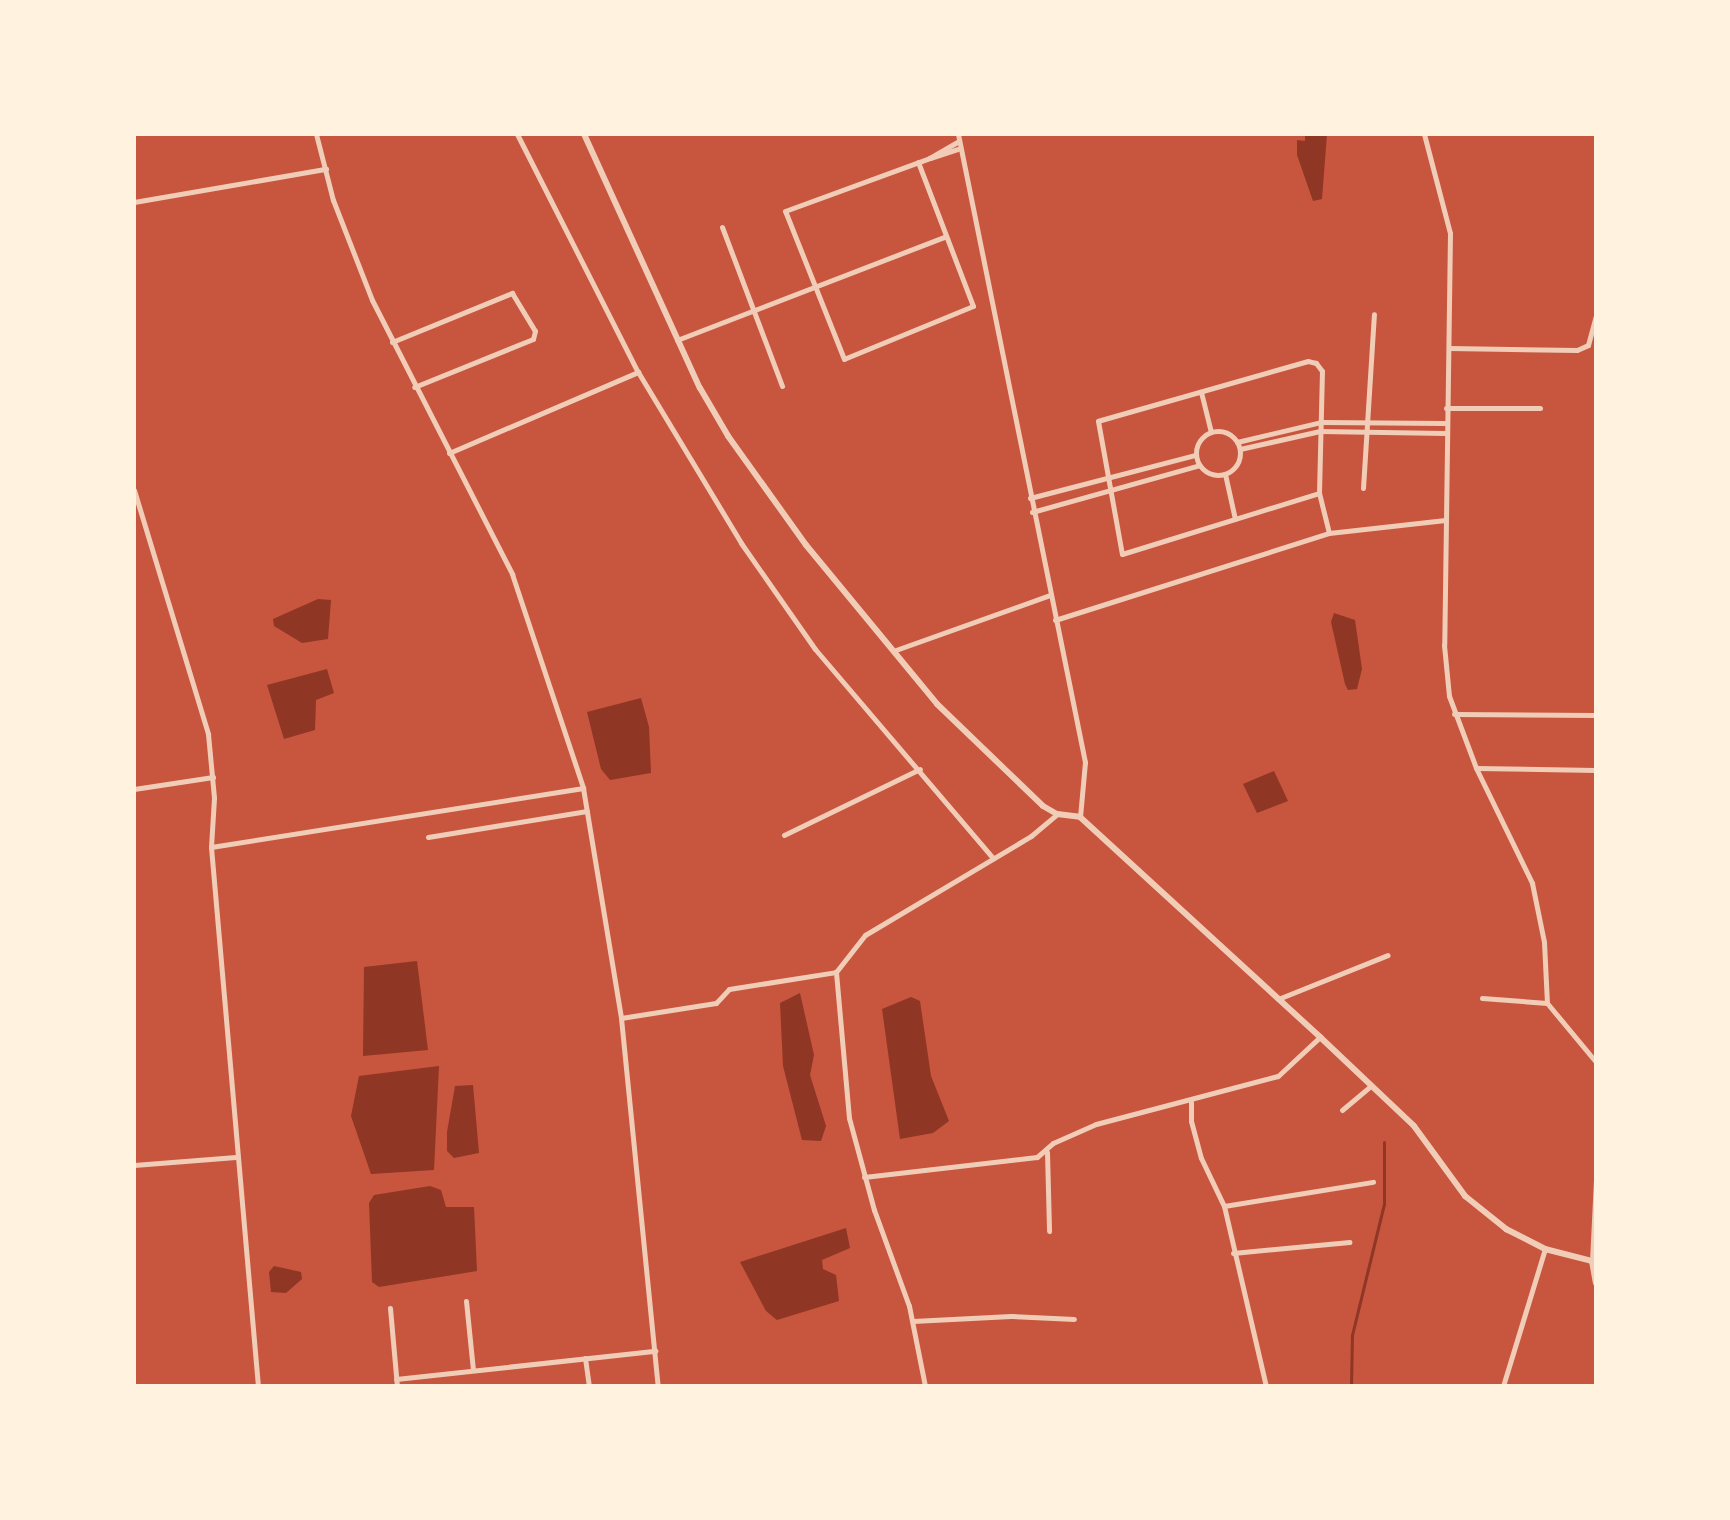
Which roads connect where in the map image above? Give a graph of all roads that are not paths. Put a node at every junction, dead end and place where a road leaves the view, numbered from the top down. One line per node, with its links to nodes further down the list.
1 (316, 134): 7 (street)
2 (517, 134): 18 (street)
3 (584, 134): 15 (street)
4 (1424, 134): 17 (street)
5 (959, 141): 6 (street); 42 (street)
6 (918, 162): 10 (street); 11 (street)
7 (326, 169): 8 (street); 16 (street)
8 (134, 202)
9 (722, 227): 12 (street)
10 (946, 236): 11 (street); 11 (street)
11 (815, 286): 12 (street)
12 (753, 309): 15 (street); 19 (street)
13 (1374, 314): 24 (street)
14 (1596, 316): 17 (street)
15 (677, 340): 49 (street)
16 (392, 342): 20 (street); 20 (street)
17 (1449, 348): 22 (street)
18 (638, 372): 33 (street); 53 (street)
19 (782, 386)
20 (414, 387): 33 (street)
21 (1201, 392): 25 (street); 29 (street); 37 (street)
22 (1446, 408): 23 (street); 26 (street)
23 (1540, 408)
24 (1367, 421): 25 (street); 26 (street); 28 (street)
25 (1321, 422): 27 (street); 31 (street)
26 (1445, 423): 30 (street)
27 (1320, 431): 28 (street); 32 (street); 41 (street)
28 (1367, 431): 30 (street); 38 (street)
29 (1211, 432): 31 (street); 34 (street)
30 (1445, 433): 45 (street)
31 (1237, 442): 32 (street)
32 (1240, 449): 36 (street)
33 (449, 453): 56 (street)
34 (1195, 455): 35 (street); 37 (street)
35 (1200, 465): 36 (street); 40 (street)
36 (1225, 474): 44 (street)
37 (1107, 478): 40 (street); 42 (street)
38 (1363, 488)
39 (134, 490): 55 (street)
40 (1109, 491): 43 (street); 44 (street)
41 (1319, 493): 44 (street); 46 (street)
42 (1029, 498): 43 (street)
43 (1032, 512): 47 (street)
44 (1235, 519)
45 (1445, 520): 46 (street); 50 (street)
46 (1329, 533): 48 (street)
47 (1050, 595): 48 (street); 49 (street)
48 (1055, 620): 60 (street)
49 (893, 651): 59 (street)
50 (1454, 714): 51 (street); 52 (street)
51 (1596, 715)
52 (1476, 768): 54 (street); 69 (street)
53 (920, 769): 61 (street); 64 (street)
54 (1596, 770)
55 (213, 777): 57 (street); 63 (street)
56 (583, 788): 58 (street); 63 (street)
57 (134, 789)
58 (587, 811): 62 (street); 70 (street)
59 (1057, 814): 60 (street); 64 (street)
60 (1080, 817): 68 (street)
61 (784, 835)
62 (428, 837)
63 (211, 847): 77 (street)
64 (993, 858): 66 (street)
65 (1388, 955): 68 (street)
66 (836, 972): 70 (street); 79 (street)
67 (1482, 998): 69 (street)
68 (1277, 999): 71 (street)
69 (1547, 1003): 72 (street)
70 (621, 1018): 93 (street)
71 (1320, 1037): 73 (street); 74 (street)
72 (1596, 1062)
73 (1371, 1086): 75 (street); 85 (street)
74 (1191, 1102): 76 (street); 82 (street)
75 (1342, 1110)
76 (1047, 1151): 79 (street); 83 (street)
77 (236, 1157): 78 (street); 97 (street)
78 (134, 1165)
79 (864, 1177): 92 (street)
80 (1596, 1180): 87 (street)
81 (1373, 1182): 82 (street)
82 (1224, 1206): 86 (street)
83 (1049, 1231)
84 (1349, 1242): 86 (street)
85 (1545, 1249): 87 (street); 102 (street)
86 (1233, 1253): 101 (street)
87 (1594, 1262): 88 (street)
88 (1596, 1283)
89 (466, 1301): 95 (street)
90 (390, 1308): 96 (street)
91 (1074, 1319): 92 (street)
92 (913, 1321): 100 (street)
93 (655, 1351): 94 (street); 99 (street)
94 (585, 1358): 95 (street); 98 (street)
95 (473, 1370): 96 (street)
96 (397, 1382)
97 (258, 1386)
98 (589, 1386)
99 (658, 1386)
100 (925, 1386)
101 (1266, 1386)
102 (1503, 1386)

